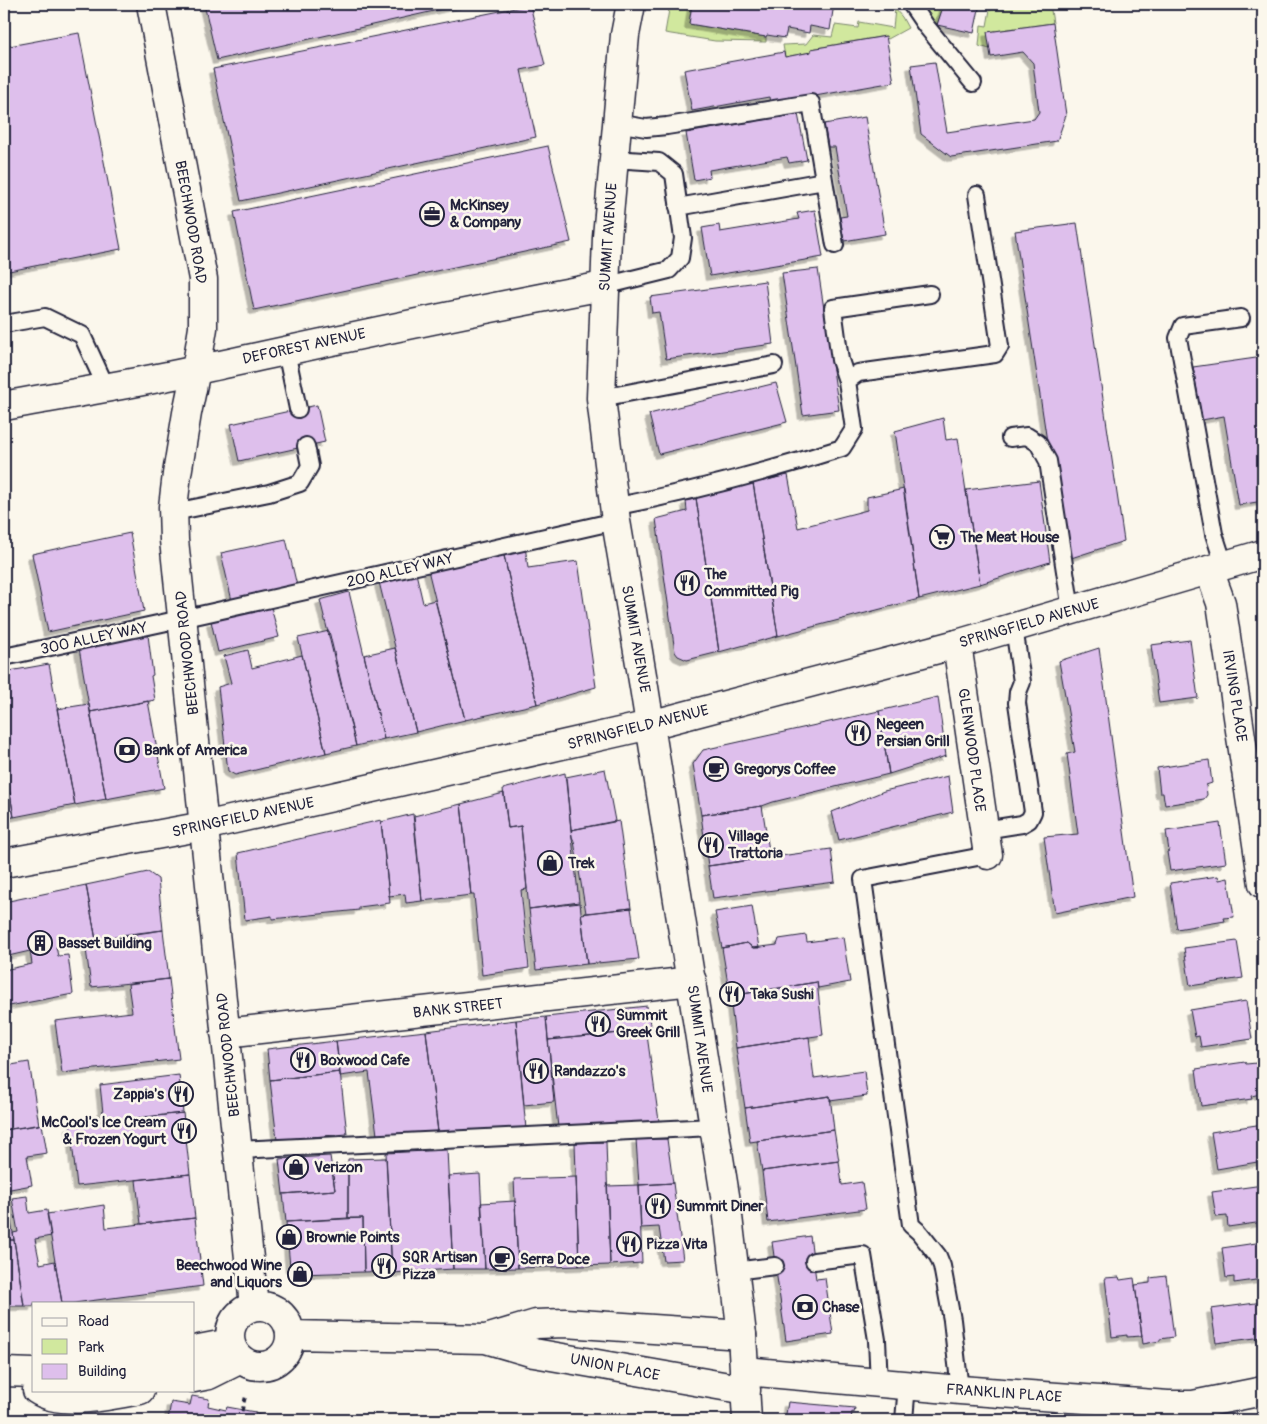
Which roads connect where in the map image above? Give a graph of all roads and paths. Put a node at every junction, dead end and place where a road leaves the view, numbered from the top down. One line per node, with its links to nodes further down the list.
1 (151, 4): 17 (street, BEECHWOOD ROAD)
2 (631, 4): 5 (street, SUMMIT AVENUE)
3 (911, 4): 4 (lane)
4 (972, 82)
5 (617, 123): 6 (street, SUMMIT AVENUE); 7 (lane)
6 (613, 159): 9 (lane); 11 (street, SUMMIT AVENUE)
7 (824, 181): 9 (lane); 10 (lane)
8 (977, 195): 18 (lane)
9 (678, 207): 11 (lane)
10 (836, 245)
11 (604, 286): 15 (street, DEFOREST AVENUE); 20 (street, SUMMIT AVENUE)
12 (930, 294): 18 (lane, 200 ALLEY WAY)
13 (1241, 318): 28 (lane)
14 (4, 324): 19 (lane)
15 (286, 351): 17 (street, DEFOREST AVENUE); 22 (lane)
16 (774, 364): 20 (lane)
17 (196, 370): 19 (street, DEFOREST AVENUE); 25 (street, BEECHWOOD ROAD)
18 (847, 381): 26 (lane, 200 ALLEY WAY)
19 (106, 387): 21 (street, DEFOREST AVENUE)
20 (601, 398): 26 (street, SUMMIT AVENUE)
21 (4, 406)
22 (298, 409)
23 (1010, 438): 29 (lane)
24 (306, 446): 25 (lane)
25 (174, 512): 30 (street, BEECHWOOD ROAD)
26 (615, 514): 30 (lane, 200 ALLEY WAY); 34 (street, SUMMIT AVENUE)
27 (1263, 554): 28 (street, SPRINGFIELD AVENUE)
28 (1216, 567): 29 (street, SPRINGFIELD AVENUE); 38 (street, IRVING PLACE)
29 (1071, 610): 31 (street, SPRINGFIELD AVENUE)
30 (184, 618): 33 (lane, 300 ALLEY WAY); 35 (street, BEECHWOOD ROAD)
31 (1014, 627): 32 (street, SPRINGFIELD AVENUE); 36 (lane)
32 (956, 644): 34 (street, SPRINGFIELD AVENUE); 36 (street, GLENWOOD PLACE)
33 (4, 657)
34 (650, 725): 35 (street, SPRINGFIELD AVENUE); 39 (street, SUMMIT AVENUE)
35 (204, 826): 37 (street, SPRINGFIELD AVENUE); 40 (street, BEECHWOOD ROAD)
36 (986, 842): 58 (lane)
37 (4, 863)
38 (1263, 884)
39 (692, 981): 40 (street, BANK STREET); 41 (street, SUMMIT AVENUE)
40 (225, 1033): 42 (street, BEECHWOOD ROAD)
41 (713, 1126): 42 (lane); 45 (street, SUMMIT AVENUE)
42 (238, 1150): 46 (street, BEECHWOOD ROAD)
43 (814, 1261): 55 (lane)
44 (775, 1266): 45 (lane)
45 (734, 1271): 48 (street, SUMMIT AVENUE)
46 (254, 1306): 47 (street); 51 (street)
47 (290, 1334): 49 (street, UNION PLACE); 51 (street)
48 (742, 1335): 49 (street, UNION PLACE); 54 (street, SUMMIT AVENUE)
49 (486, 1339): 54 (street, UNION PLACE)
50 (195, 1350): 51 (street)
51 (236, 1351): 53 (street)
52 (16, 1373): 57 (street)
53 (195, 1378)
54 (745, 1380): 55 (street, FRANKLIN PLACE); 65 (street, SUMMIT AVENUE)
55 (879, 1382): 56 (street, FRANKLIN PLACE)
56 (906, 1385): 58 (street, FRANKLIN PLACE); 66 (lane)
57 (32, 1386)
58 (960, 1390): 63 (street, FRANKLIN PLACE)
59 (1263, 1391): 63 (street, FRANKLIN PLACE)
60 (40, 1392): 61 (street)
61 (126, 1392)
62 (246, 1394): 64 (path)
63 (1192, 1413)
64 (240, 1420)
65 (747, 1420)
66 (904, 1420)

